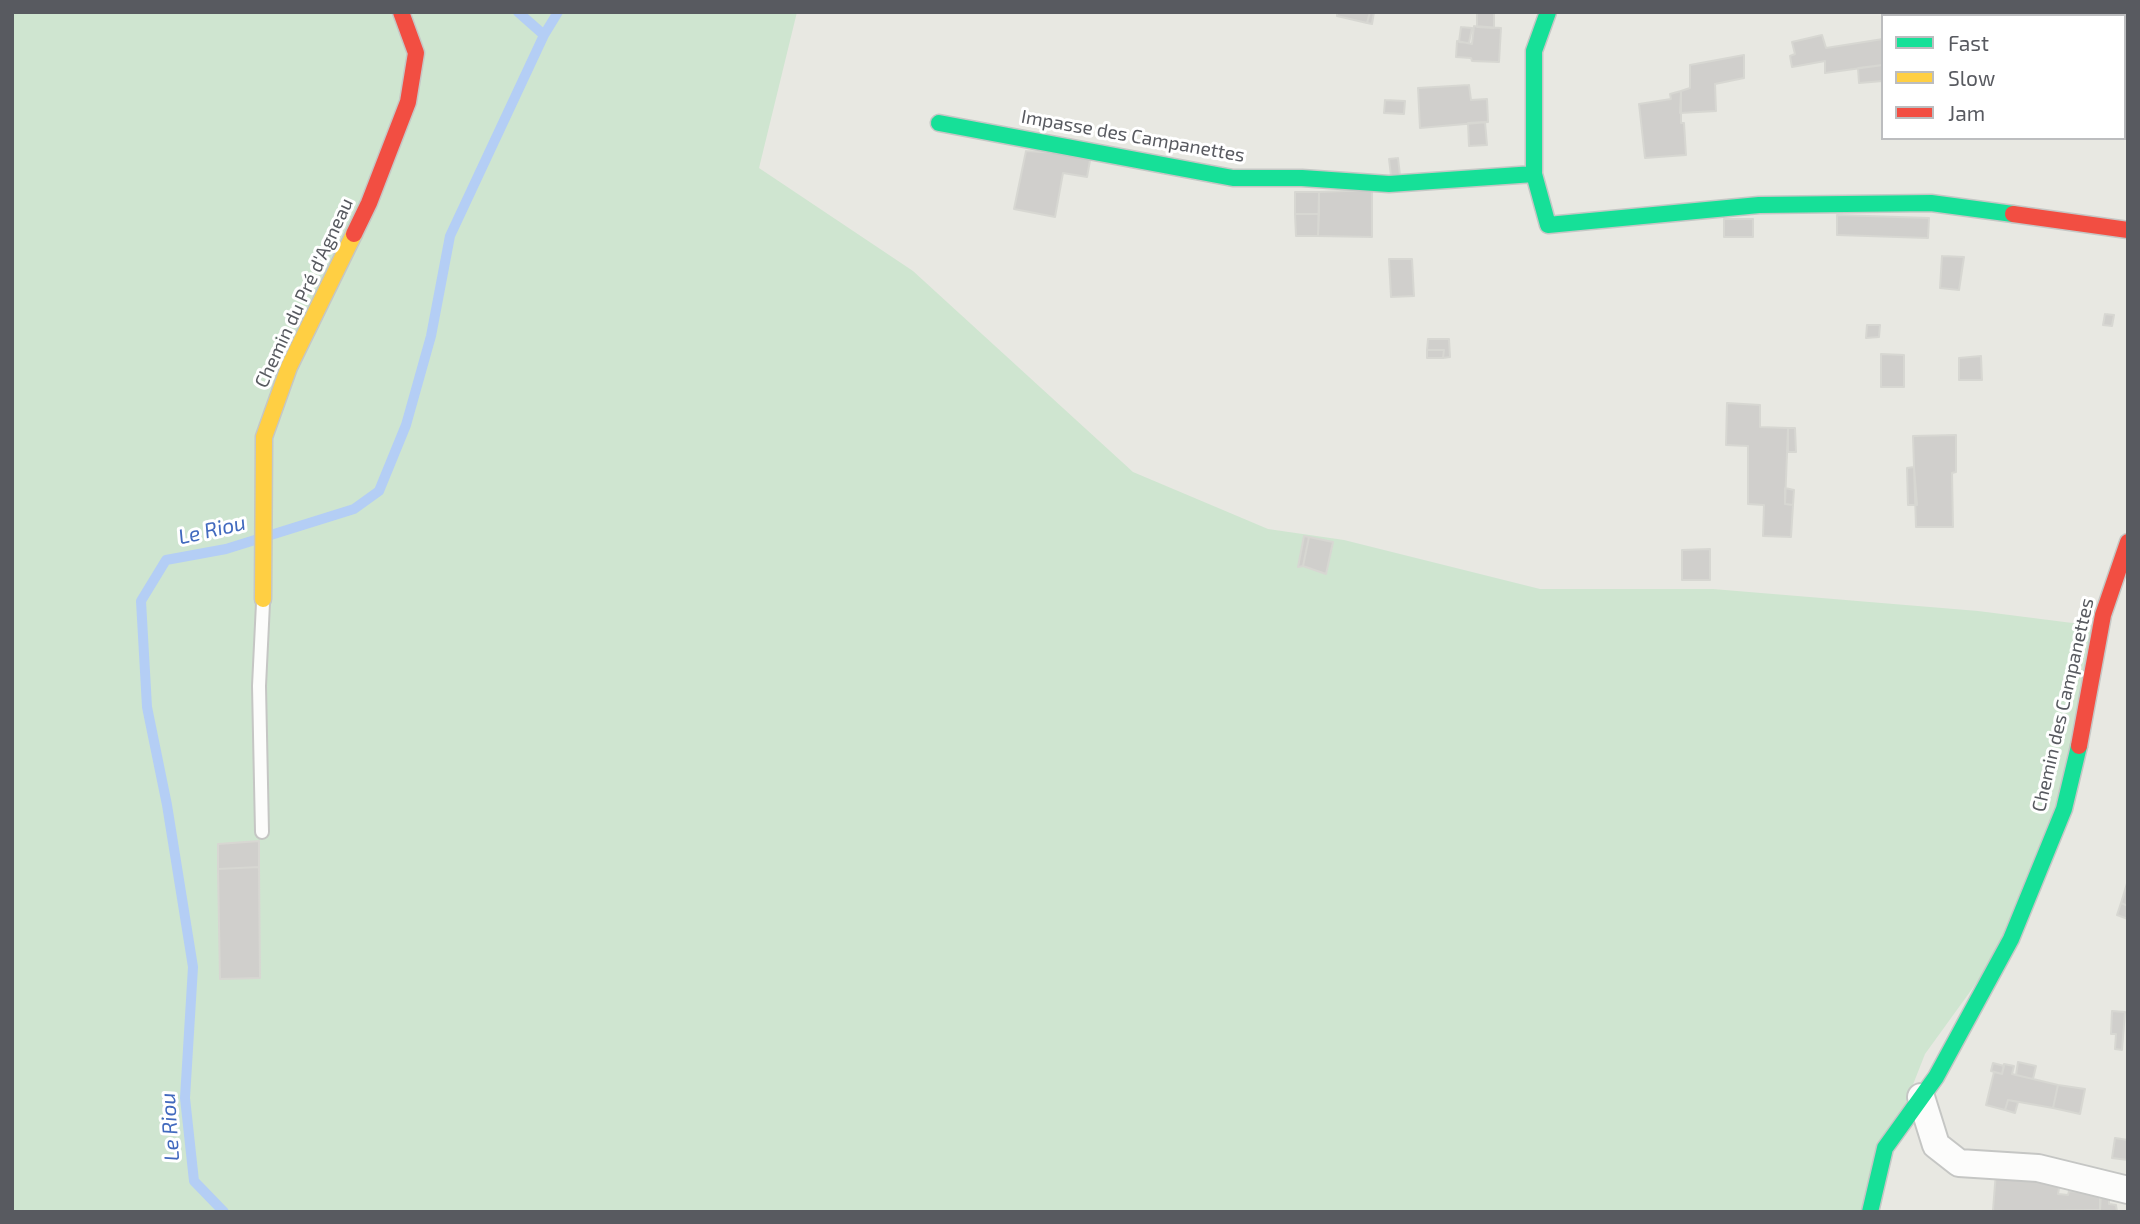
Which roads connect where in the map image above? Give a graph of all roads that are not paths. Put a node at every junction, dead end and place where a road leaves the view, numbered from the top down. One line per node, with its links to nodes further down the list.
1 (401, 12): 7 (street, Chemin du Pré d'Agneau)
2 (1548, 12): 4 (street)
3 (939, 123): 4 (street, Impasse des Campanettes)
4 (1534, 174): 5 (street)
5 (2128, 230)
6 (2128, 542): 9 (street, Chemin des Campanettes)
7 (263, 599): 8 (lane)
8 (262, 832)
9 (1921, 1097): 10 (street); 11 (street, Chemin des Campanettes)
10 (2128, 1191)
11 (1870, 1212)

